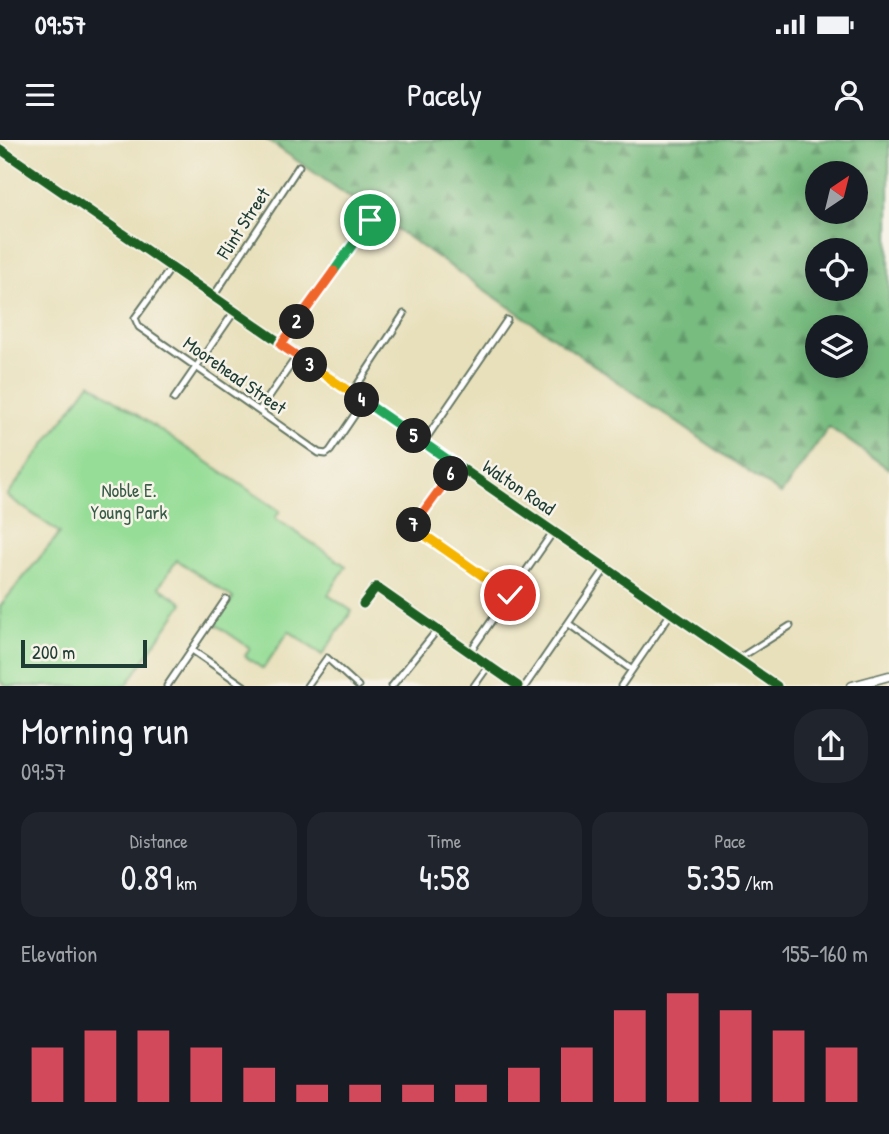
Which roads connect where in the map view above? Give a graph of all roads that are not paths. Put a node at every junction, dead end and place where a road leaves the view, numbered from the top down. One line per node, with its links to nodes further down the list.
1 (0, 149): 4 (street, Walton Road)
2 (299, 166): 5 (street, Flint Street)
3 (370, 220): 9 (street)
4 (171, 268): 5 (street, Walton Road); 11 (street, Moorehead Street)
5 (213, 297): 6 (street, Walton Road)
6 (234, 312): 9 (street, Walton Road); 11 (street)
7 (404, 314): 12 (street)
8 (507, 320): 16 (street)
9 (281, 345): 10 (street, Walton Road)
10 (297, 356): 12 (street, Walton Road); 15 (street)
11 (196, 367): 13 (street); 15 (street, Moorehead Street)
12 (352, 393): 14 (street, Walton Road)
13 (174, 399)
14 (364, 401): 15 (street, Moorehead Street); 16 (street, Walton Road)
15 (259, 411)
16 (423, 443): 17 (street, Walton Road)
17 (457, 466): 18 (street, Walton Road); 20 (street)
18 (553, 532): 19 (street, Walton Road); 20 (street)
19 (606, 568): 23 (street, Walton Road); 24 (street)
20 (510, 595): 28 (street)
21 (226, 599): 27 (street)
22 (363, 604): 26 (street)
23 (671, 612): 29 (street, Walton Road); 31 (street)
24 (569, 624): 31 (street); 40 (street)
25 (790, 626): 29 (street)
26 (438, 629): 28 (street); 37 (street)
27 (192, 650): 33 (street); 34 (street)
28 (470, 652): 30 (street)
29 (738, 659): 42 (street, Walton Road)
30 (489, 665): 38 (street); 39 (street)
31 (632, 670): 41 (street)
32 (889, 676): 43 (main road)
33 (167, 686)
34 (244, 686)
35 (307, 686): 36 (street)
36 (358, 686)
37 (392, 686)
38 (474, 686)
39 (518, 686)
40 (525, 686)
41 (621, 686)
42 (777, 686)
43 (852, 686)

